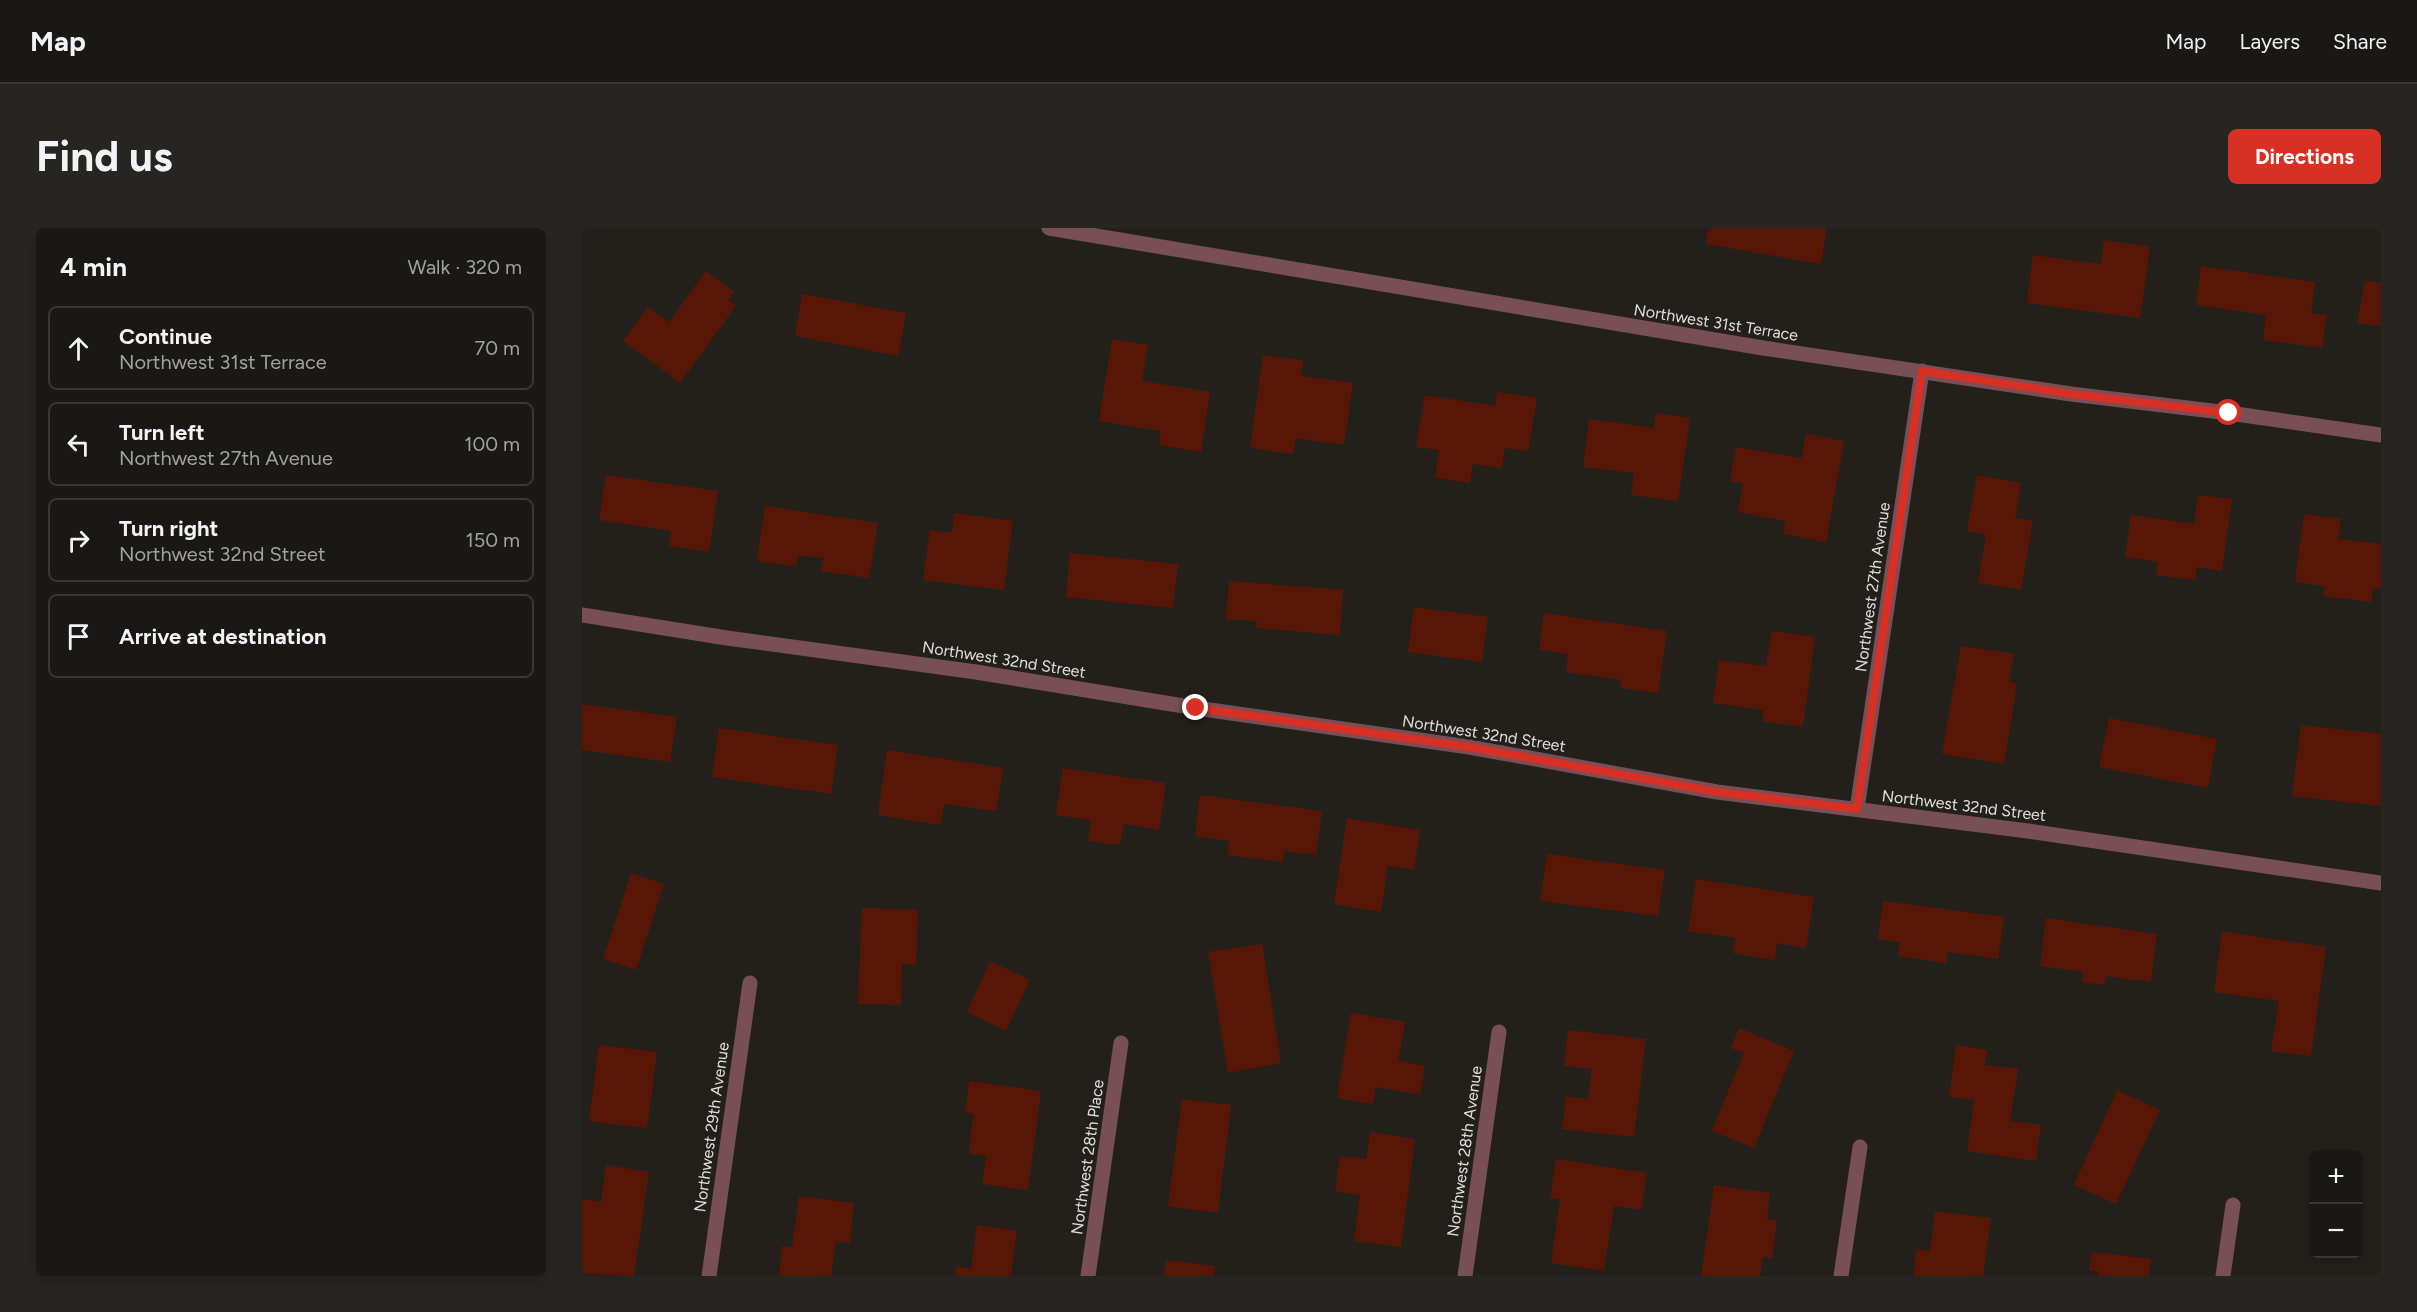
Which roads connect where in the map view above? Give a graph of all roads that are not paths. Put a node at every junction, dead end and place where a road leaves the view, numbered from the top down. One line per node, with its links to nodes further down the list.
1 (1049, 228): 2 (street, Northwest 31st Terrace)
2 (1922, 371): 3 (street, Northwest 31st Terrace); 5 (street, Northwest 27th Avenue)
3 (2381, 435)
4 (582, 615): 5 (street, Northwest 32nd Street)
5 (1857, 809): 6 (street, Northwest 32nd Street)
6 (2381, 883)
7 (750, 983): 12 (street, Northwest 29th Avenue)
8 (1499, 1032): 14 (street, Northwest 28th Avenue)
9 (1121, 1043): 13 (street, Northwest 28th Place)
10 (1860, 1147): 15 (street)
11 (2233, 1205): 16 (street)
12 (709, 1276)
13 (1088, 1276)
14 (1465, 1276)
15 (1841, 1276)
16 (2223, 1276)

